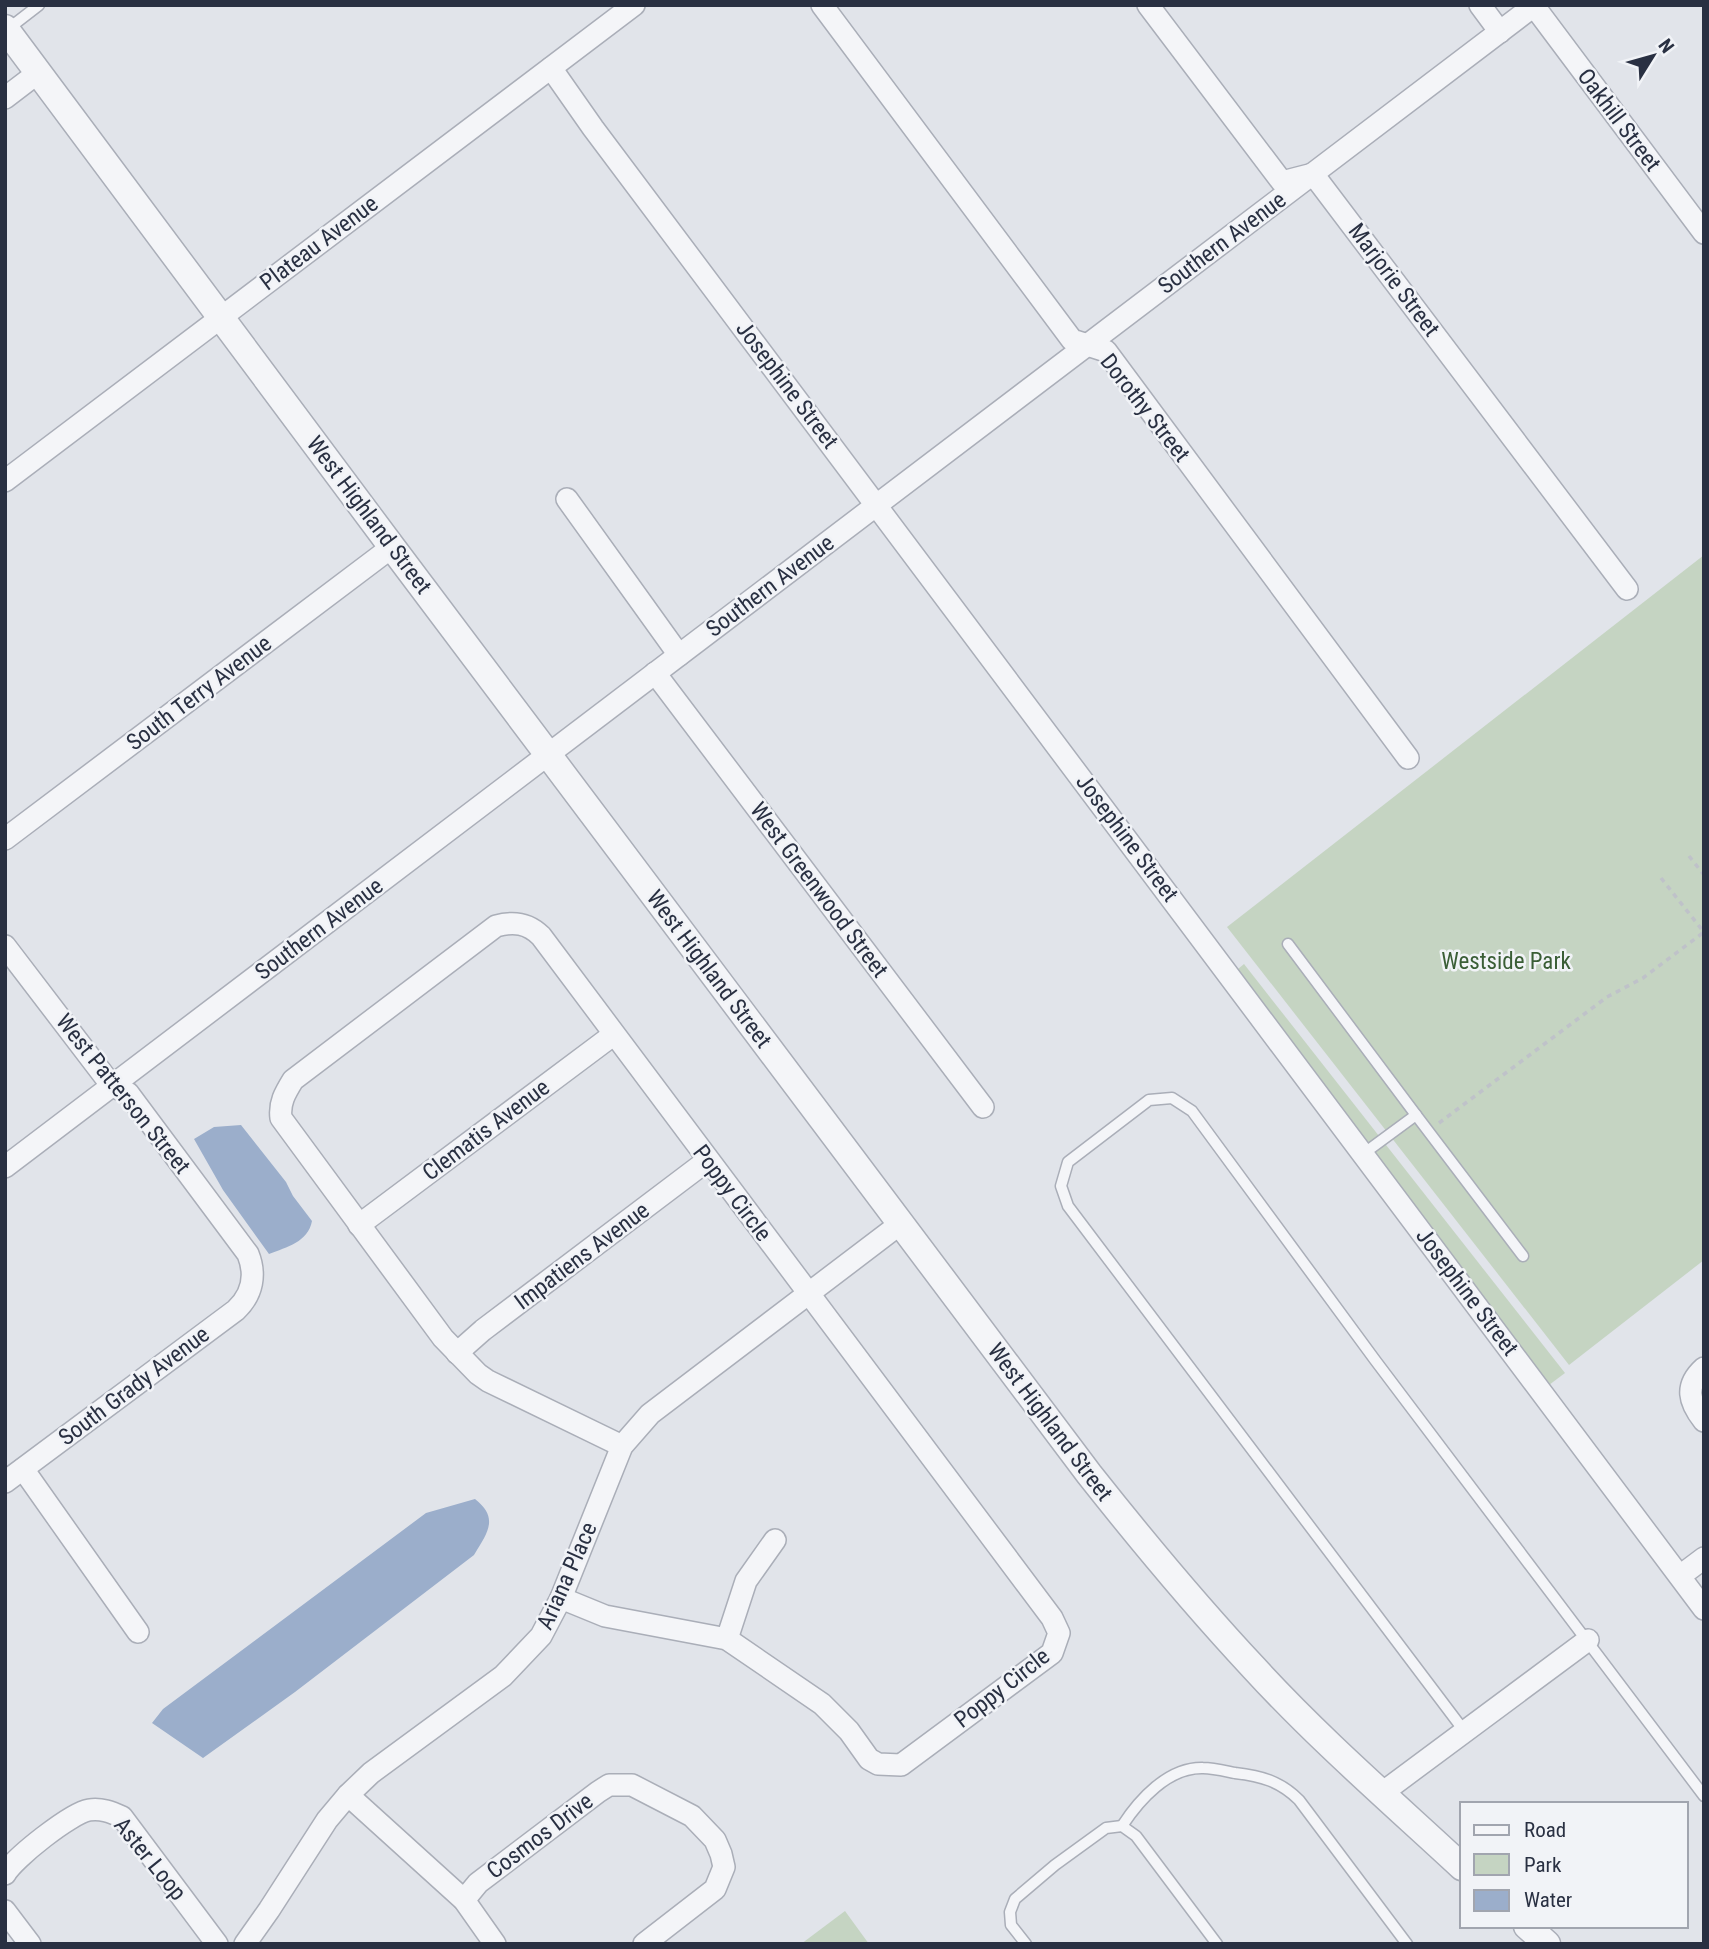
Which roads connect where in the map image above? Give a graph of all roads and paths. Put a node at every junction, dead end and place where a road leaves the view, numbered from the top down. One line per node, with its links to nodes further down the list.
1 (38, 5): 7 (lane)
2 (634, 5): 9 (street, Plateau Avenue)
3 (821, 5): 15 (street, Dorothy Street)
4 (1148, 5): 12 (street)
5 (1480, 5): 8 (street)
6 (1534, 6): 8 (street, Southern Avenue); 13 (street, Oakhill Street)
7 (6, 29): 10 (street, West Highland Street)
8 (1500, 32): 12 (street, Southern Avenue)
9 (551, 68): 14 (street, Plateau Avenue); 18 (street, Josephine Street)
10 (39, 72): 11 (street); 14 (street, West Highland Street)
11 (5, 98)
12 (1312, 174): 15 (street, Southern Avenue); 20 (street, Marjorie Street)
13 (1704, 233)
14 (222, 318): 16 (street, Plateau Avenue); 19 (street, West Highland Street)
15 (1089, 345): 18 (street, Southern Avenue); 24 (street, Dorothy Street)
16 (6, 480)
17 (567, 499): 21 (street)
18 (877, 505): 21 (street, Southern Avenue); 37 (street, Josephine Street)
19 (392, 547): 23 (street, West Highland Street); 25 (street, South Terry Avenue)
20 (1627, 589)
21 (679, 654): 22 (street, Southern Avenue)
22 (655, 673): 23 (street, Southern Avenue); 34 (street, West Greenwood Street)
23 (550, 755): 33 (street, Southern Avenue); 40 (street, West Highland Street)
24 (1408, 758)
25 (5, 839)
26 (1689, 856): 27 (path)
27 (1704, 875)
28 (1661, 878): 29 (path)
29 (1704, 932): 36 (path)
30 (1288, 944): 35 (lane)
31 (5, 946): 33 (street, West Patterson Street)
32 (613, 1035): 38 (street, Poppy Circle); 41 (street, Clematis Avenue); 41 (street, Poppy Circle)
33 (112, 1086): 39 (street, Southern Avenue); 43 (street, West Patterson Street)
34 (983, 1107)
35 (1416, 1115): 36 (lane); 37 (lane)
36 (1429, 1131): 42 (lane)
37 (1363, 1154): 53 (street, Josephine Street)
38 (708, 1160): 44 (street, Poppy Circle); 45 (street, Impatiens Avenue)
39 (5, 1167)
40 (900, 1224): 44 (street, Ariana Place); 60 (street, West Highland Street)
41 (359, 1226): 45 (street, Poppy Circle)
42 (1523, 1256)
43 (252, 1281): 49 (street, South Grady Avenue)
44 (807, 1293): 48 (street, Ariana Place); 57 (street, Poppy Circle)
45 (457, 1353): 48 (street, Poppy Circle)
46 (1704, 1368): 47 (street)
47 (1704, 1421)
48 (622, 1446): 54 (street, Ariana Place)
49 (23, 1469): 50 (street, South Grady Avenue); 56 (street)
50 (5, 1482)
51 (775, 1540): 57 (street)
52 (1704, 1558): 53 (street)
53 (1680, 1576): 55 (street, Josephine Street)
54 (561, 1598): 57 (street, Poppy Circle); 61 (street, Ariana Place)
55 (1704, 1609)
56 (138, 1632)
57 (727, 1639)
58 (1588, 1640): 59 (street); 59 (lane); 62 (lane)
59 (1465, 1732): 60 (street)
60 (1382, 1793): 64 (street, West Highland Street)
61 (348, 1795): 66 (street); 71 (street, Ariana Place)
62 (1704, 1796)
63 (1122, 1826): 74 (lane); 75 (lane); 76 (lane)
64 (1460, 1865)
65 (5, 1874): 70 (street, Aster Loop)
66 (464, 1899): 72 (street); 73 (street, Cosmos Drive)
67 (5, 1911): 69 (street)
68 (1529, 1928): 77 (street)
69 (30, 1944)
70 (217, 1944)
71 (245, 1944)
72 (495, 1944)
73 (644, 1944)
74 (1026, 1944)
75 (1217, 1944)
76 (1407, 1944)
77 (1547, 1944)

